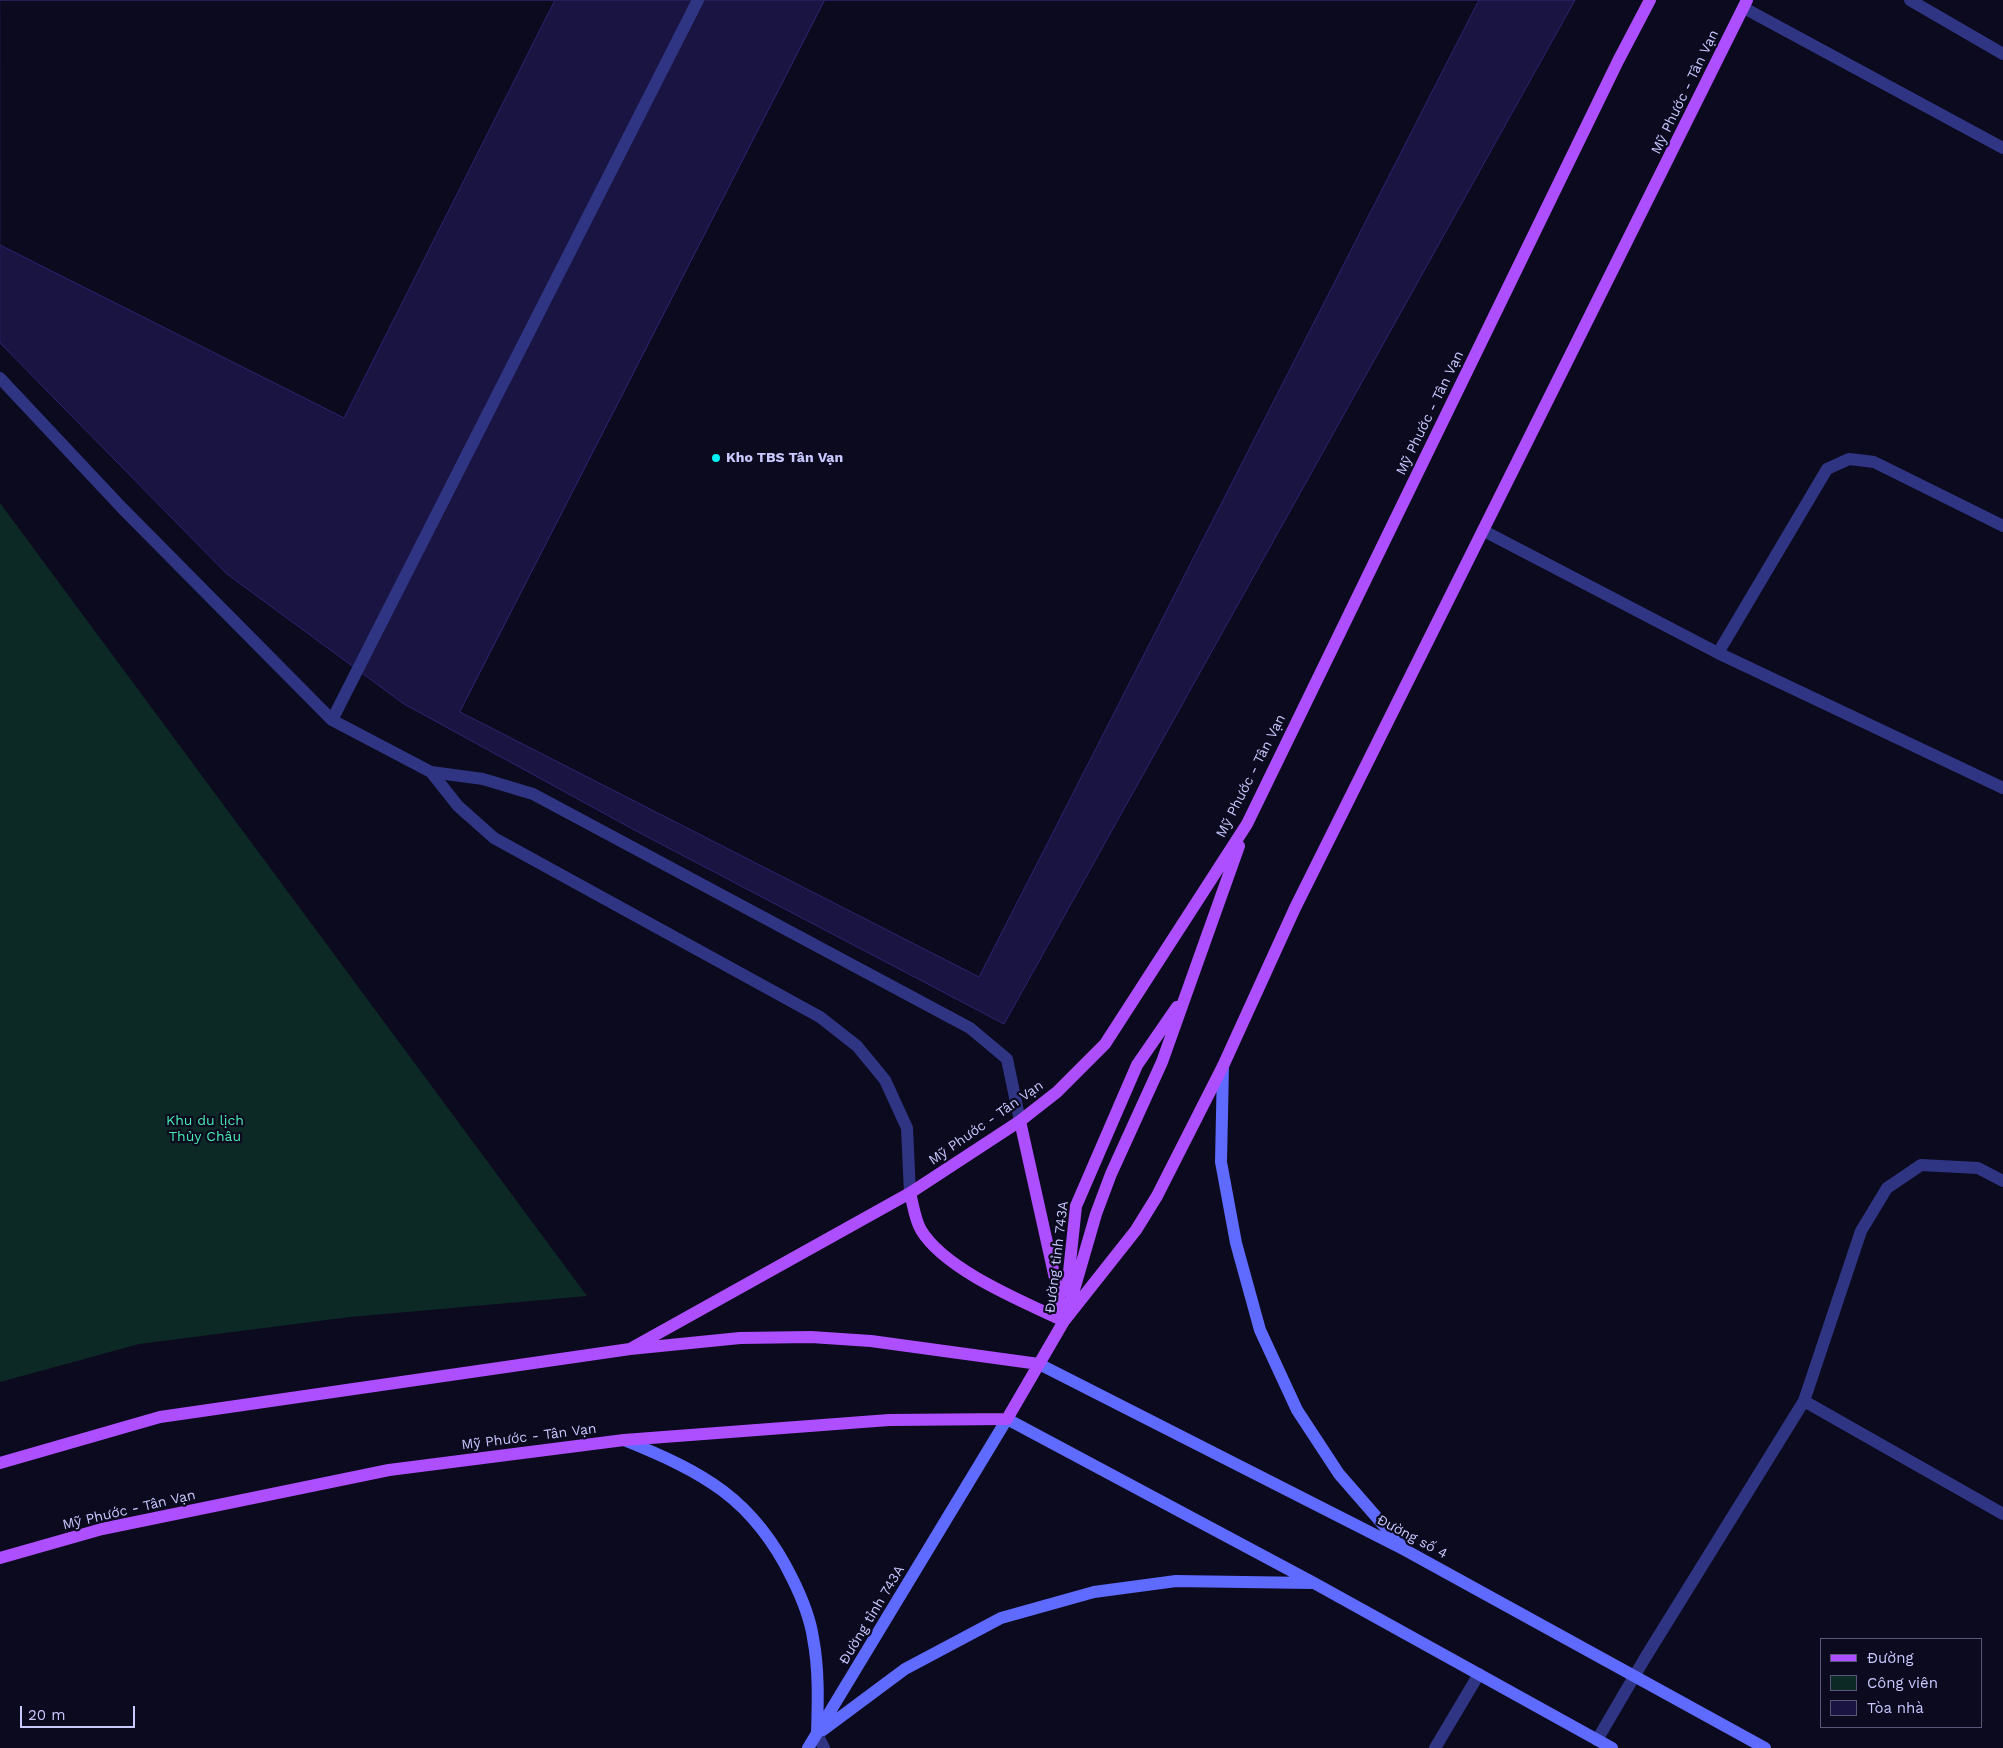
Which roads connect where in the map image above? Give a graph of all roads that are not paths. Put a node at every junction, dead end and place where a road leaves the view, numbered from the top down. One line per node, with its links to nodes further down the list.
1 (698, 0): 11 (street)
2 (1650, 0): 14 (main road, Mỹ Phước - Tân Vạn)
3 (1910, 0): 5 (street)
4 (1745, 4): 6 (street); 9 (main road, Mỹ Phước - Tân Vạn)
5 (2003, 54)
6 (2003, 148)
7 (0, 378): 11 (street)
8 (2003, 526): 10 (street)
9 (1484, 531): 10 (street); 16 (main road, Mỹ Phước - Tân Vạn)
10 (1718, 653): 13 (street)
11 (332, 720): 12 (street)
12 (431, 772): 17 (street); 19 (street)
13 (2003, 788)
14 (1247, 824): 15 (main road, Đường tỉnh 743A); 17 (main road, Mỹ Phước - Tân Vạn)
15 (1187, 992): 20 (main road, Đường tỉnh 743A); 20 (main road, Đường tỉnh 743A)
16 (1223, 1066): 20 (main road, Mỹ Phước - Tân Vạn); 28 (street)
17 (1020, 1121): 19 (main road, Mỹ Phước - Tân Vạn); 20 (main road)
18 (2003, 1181): 23 (street)
19 (910, 1193): 20 (main road); 21 (main road, Mỹ Phước - Tân Vạn)
20 (1064, 1321): 22 (main road, Mỹ Phước - Tân Vạn)
21 (630, 1349): 22 (main road, Mỹ Phước - Tân Vạn); 26 (main road, Mỹ Phước - Tân Vạn)
22 (1039, 1364): 24 (main road, Mỹ Phước - Tân Vạn); 28 (street, Đường số 4)
23 (1804, 1401): 27 (street); 32 (street)
24 (1007, 1419): 25 (main road, Mỹ Phước - Tân Vạn); 30 (street); 33 (street, Đường tỉnh 743A)
25 (624, 1440): 29 (main road, Mỹ Phước - Tân Vạn); 33 (street)
26 (0, 1463)
27 (2003, 1514)
28 (1405, 1550): 32 (street, Đường số 4)
29 (0, 1558)
30 (1314, 1584): 31 (street); 33 (street)
31 (1479, 1674): 34 (street); 37 (street)
32 (1634, 1676): 34 (street); 39 (street, Đường số 4)
33 (817, 1734): 35 (street, Đường tỉnh 743A); 36 (street)
34 (1597, 1740): 38 (street)
35 (808, 1748)
36 (824, 1748)
37 (1435, 1748)
38 (1612, 1748)
39 (1765, 1748)

